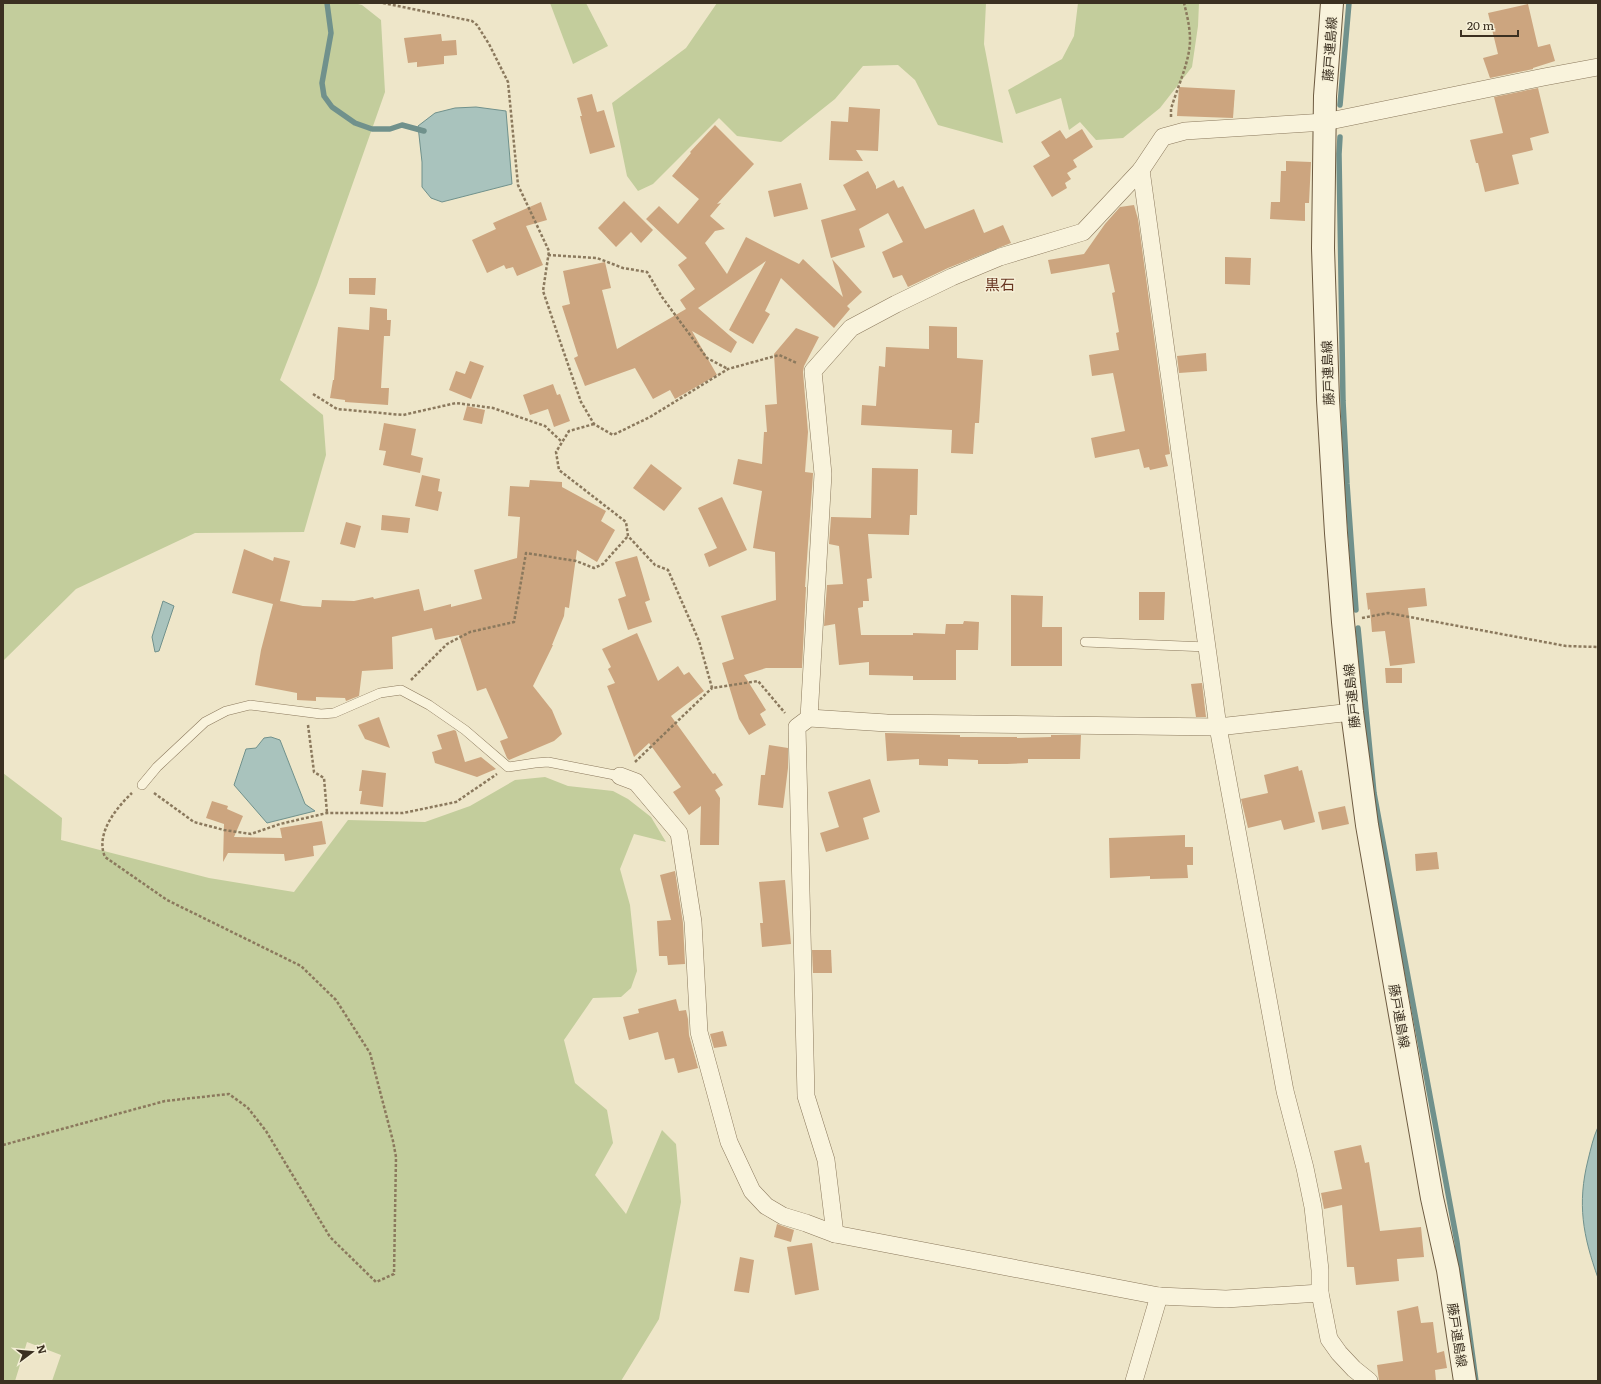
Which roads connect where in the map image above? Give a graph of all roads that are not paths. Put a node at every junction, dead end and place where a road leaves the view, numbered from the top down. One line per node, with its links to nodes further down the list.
1 (1332, 3): 3 (main road, 藤戸連島線)
2 (1598, 68): 3 (street)
3 (1325, 122): 4 (street); 7 (main road, 藤戸連島線)
4 (1141, 170): 6 (street); 8 (street)
5 (1085, 642): 6 (lane)
6 (1207, 647): 9 (street)
7 (1352, 712): 9 (street); 17 (main road, 藤戸連島線)
8 (803, 723): 9 (street); 12 (street)
9 (1218, 727): 13 (street)
10 (620, 776): 11 (lane); 12 (street)
11 (142, 785)
12 (835, 1234): 14 (street)
13 (1320, 1293): 14 (street); 16 (street)
14 (1159, 1296): 15 (street)
15 (1134, 1381)
16 (1369, 1381)
17 (1464, 1381)

